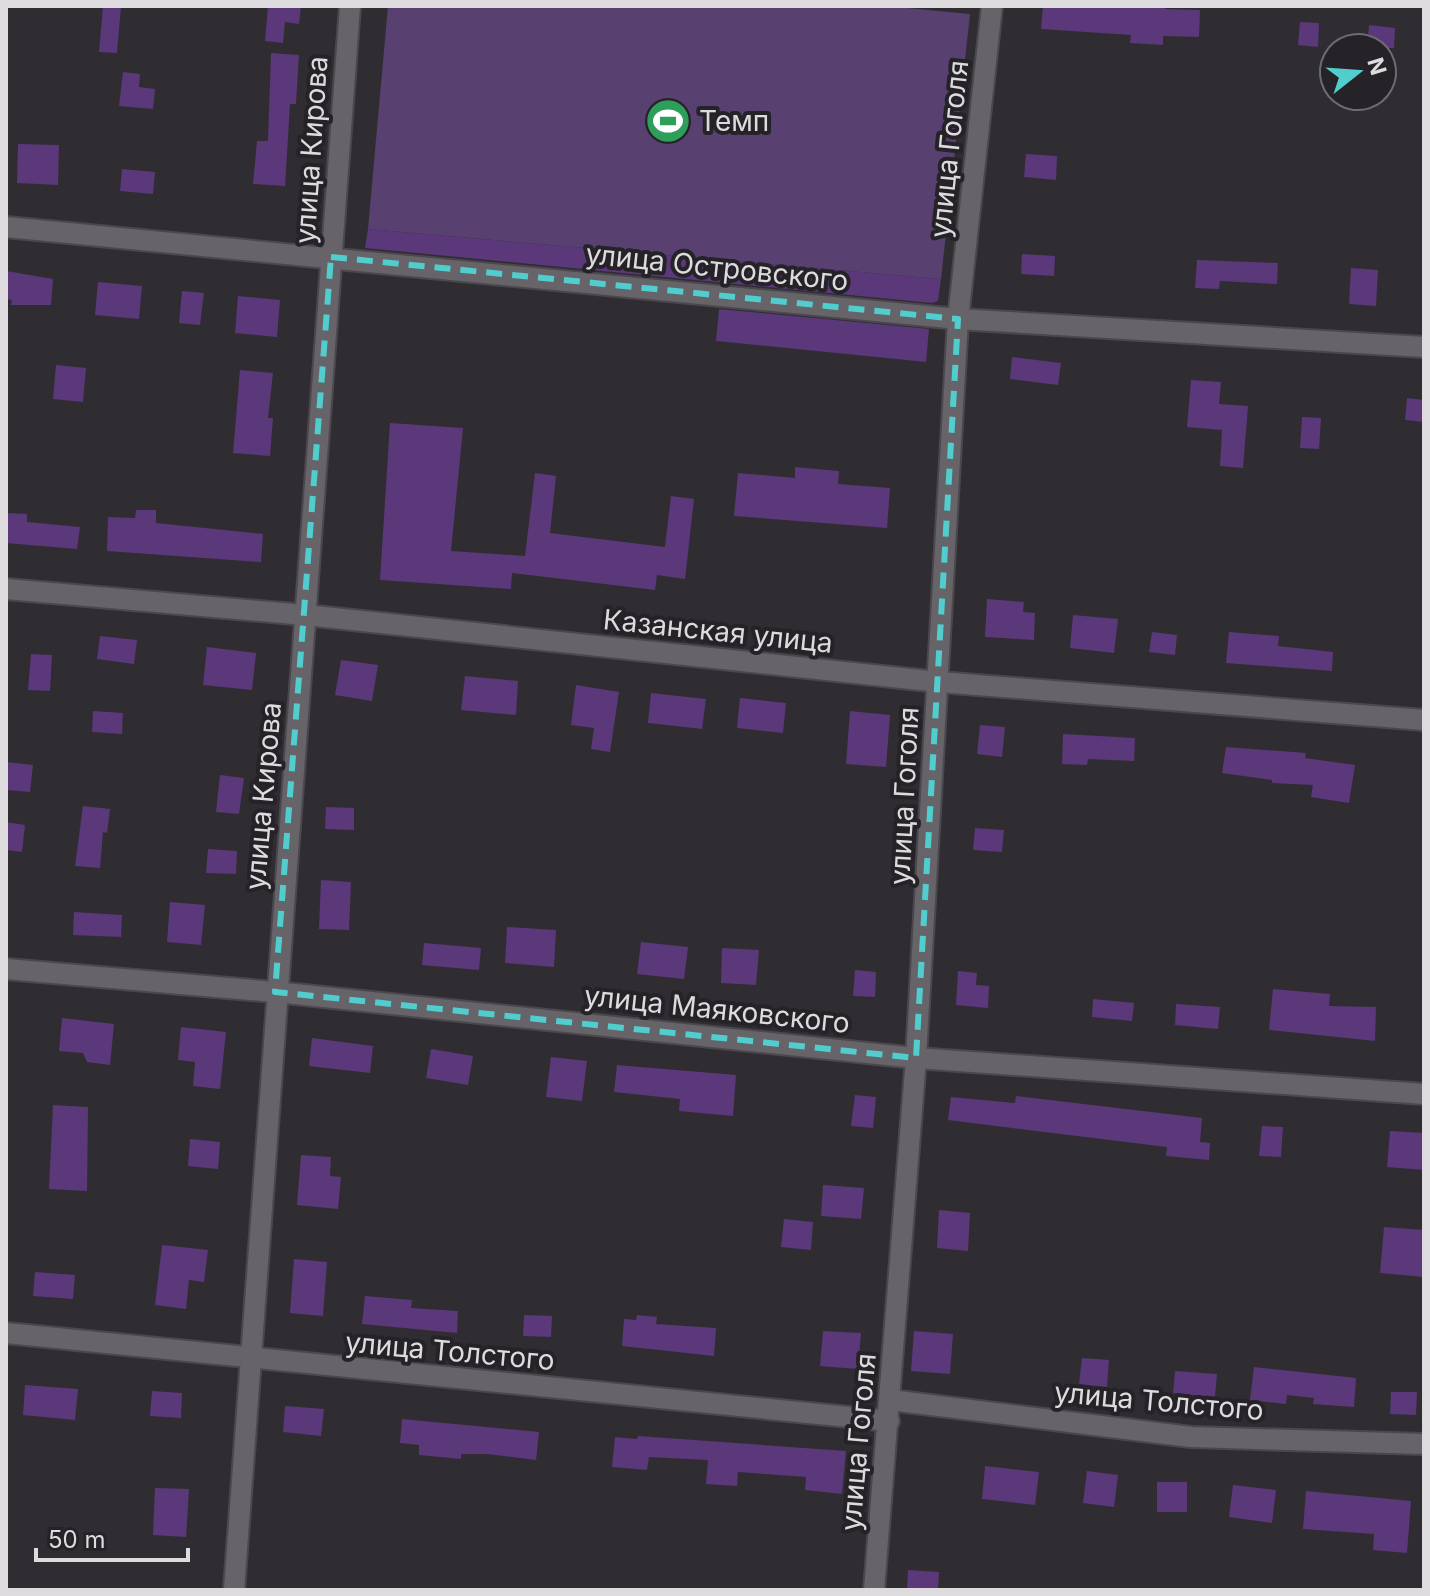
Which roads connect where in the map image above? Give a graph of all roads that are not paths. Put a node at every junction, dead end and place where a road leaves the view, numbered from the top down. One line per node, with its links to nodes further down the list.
1 (350, 6): 4 (street, улица Кирова)
2 (992, 6): 5 (street, улица Гоголя)
3 (6, 227): 4 (street, улица Островского)
4 (331, 257): 5 (street, улица Островского); 8 (street, улица Кирова)
5 (958, 319): 6 (street, улица Островского); 9 (street, улица Гоголя)
6 (1424, 347)
7 (6, 589): 8 (street, Казанская улица)
8 (305, 615): 9 (street, Казанская улица); 12 (street, улица Кирова)
9 (939, 682): 10 (street, Казанская улица); 13 (street, улица Гоголя)
10 (1424, 720)
11 (6, 969): 12 (street, улица Маяковского)
12 (275, 992): 13 (street, улица Маяковского); 16 (street, улица Кирова)
13 (916, 1058): 14 (street, улица Маяковского); 17 (street, улица Гоголя)
14 (1424, 1094)
15 (6, 1333): 16 (street, улица Толстого)
16 (249, 1360): 18 (street, улица Толстого); 20 (street, улица Кирова)
17 (890, 1400): 18 (street, улица Гоголя); 19 (street, улица Толстого)
18 (889, 1421): 21 (street, улица Гоголя)
19 (1424, 1444)
20 (234, 1590)
21 (874, 1590)

